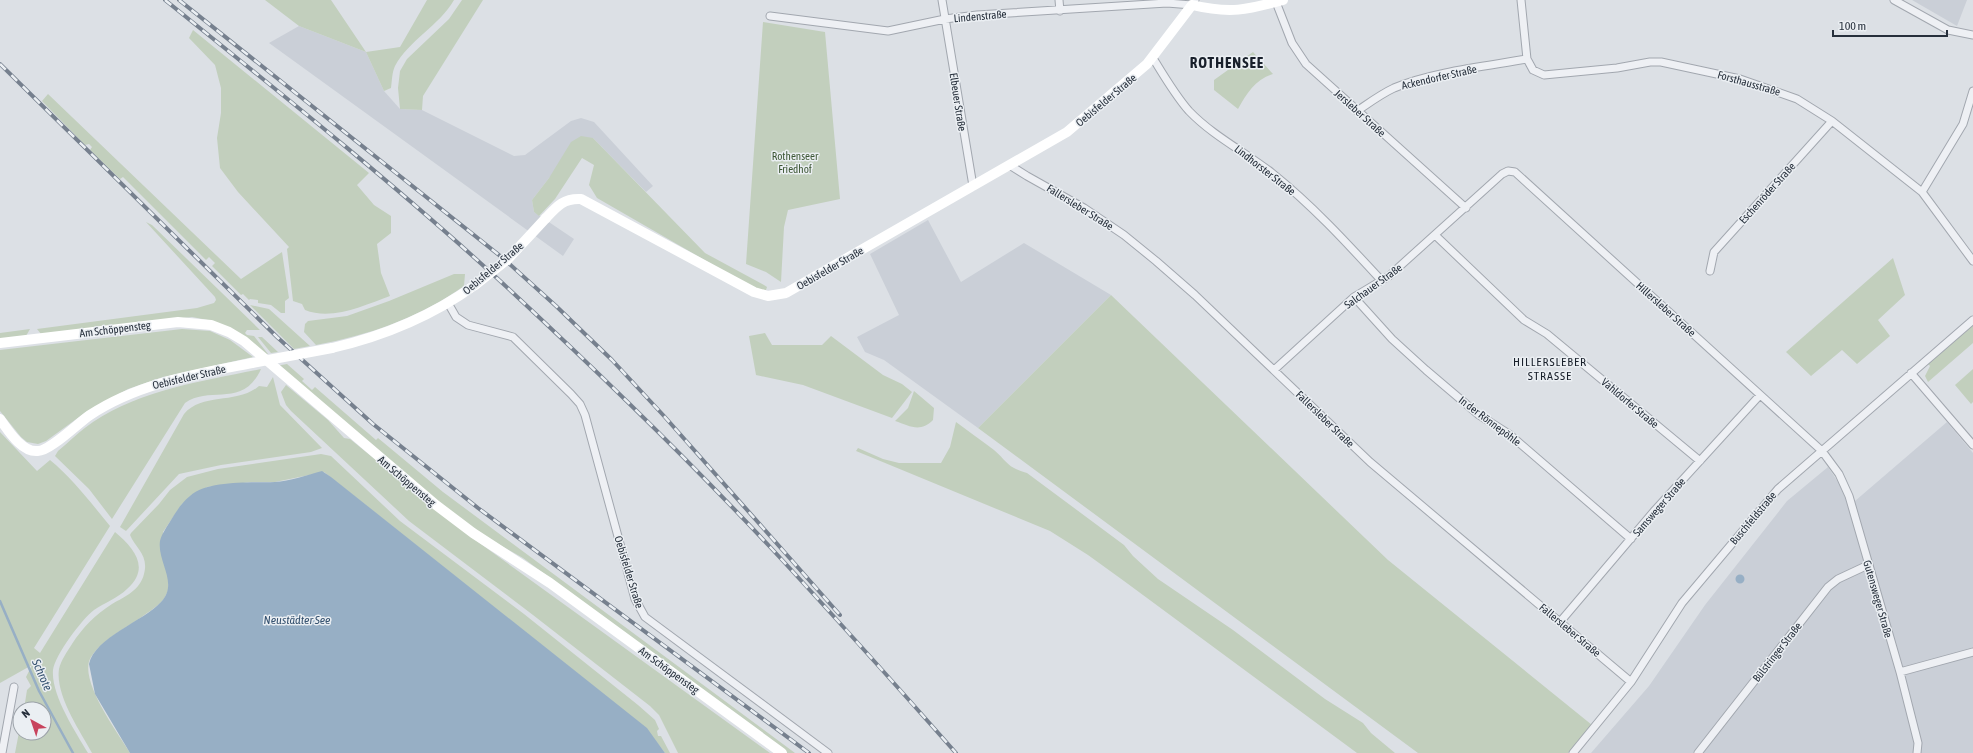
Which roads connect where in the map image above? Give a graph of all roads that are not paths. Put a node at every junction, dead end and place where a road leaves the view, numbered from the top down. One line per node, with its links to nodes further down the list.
1 (942, 0): 9 (street, Elbeuer Straße)
2 (1059, 0): 7 (street)
3 (1521, 0): 12 (street)
4 (1894, 0): 10 (street)
5 (1280, 1): 6 (street); 14 (street, Jersleber Straße)
6 (1194, 2): 7 (street, Lindenstraße); 11 (street, Oebisfelder Straße)
7 (1060, 11): 9 (street, Lindenstraße)
8 (770, 16): 9 (street, Lindenstraße)
9 (945, 19): 18 (street, Elbeuer Straße)
10 (1973, 35)
11 (1153, 58): 16 (street, Oebisfelder Straße); 24 (street, Lindhorster Straße)
12 (1527, 59): 14 (street, Ackendorfer Straße); 15 (street, Forsthausstraße)
13 (1973, 91): 19 (street)
14 (1357, 111): 20 (street, Jersleber Straße)
15 (1832, 121): 19 (street, Forsthausstraße); 23 (street, Eschenröder Straße)
16 (1011, 166): 18 (street, Oebisfelder Straße); 29 (street, Fallersleber Straße)
17 (1508, 171): 20 (street, Salchauer Straße); 31 (street, Hillersleber Straße)
18 (973, 186): 26 (street, Oebisfelder Straße, bridge)
19 (1922, 192): 22 (street, Forsthausstraße)
20 (1466, 208): 21 (street, Salchauer Straße)
21 (1435, 235): 24 (street, Salchauer Straße); 35 (street, Vahldorfer Straße)
22 (1973, 261)
23 (1710, 270)
24 (1380, 280): 25 (street, Salchauer Straße)
25 (1354, 297): 29 (street, Salchauer Straße); 36 (street, In der Rönnepöhle)
26 (448, 303): 32 (street, Oebisfelder Straße, bridge); 45 (street, Oebisfelder Straße)
27 (1973, 320): 30 (street, Buschfeldstraße)
28 (0, 343): 44 (street, Am Schöppensteg)
29 (1274, 370): 38 (street, Fallersleber Straße)
30 (1911, 373): 33 (street); 34 (street, Buschfeldstraße)
31 (1760, 395): 34 (street, Hillersleber Straße); 35 (street, Samsweger Straße)
32 (0, 419)
33 (1973, 445)
34 (1822, 451): 37 (street, Gutensweger Straße); 41 (street, Buschfeldstraße)
35 (1700, 461): 36 (street, Samsweger Straße)
36 (1631, 539): 38 (street, Samsweger Straße)
37 (1868, 565): 40 (street, Gutensweger Straße); 47 (street, Bülstringer Straße)
38 (1560, 622): 41 (street, Fallersleber Straße)
39 (1973, 652): 40 (street)
40 (1900, 672): 48 (street, Gutensweger Straße)
41 (1632, 682): 46 (street, Buschfeldstraße)
42 (14, 687): 43 (street)
43 (2, 753)
44 (782, 753)
45 (828, 753)
46 (1573, 753)
47 (1698, 753)
48 (1917, 753)

